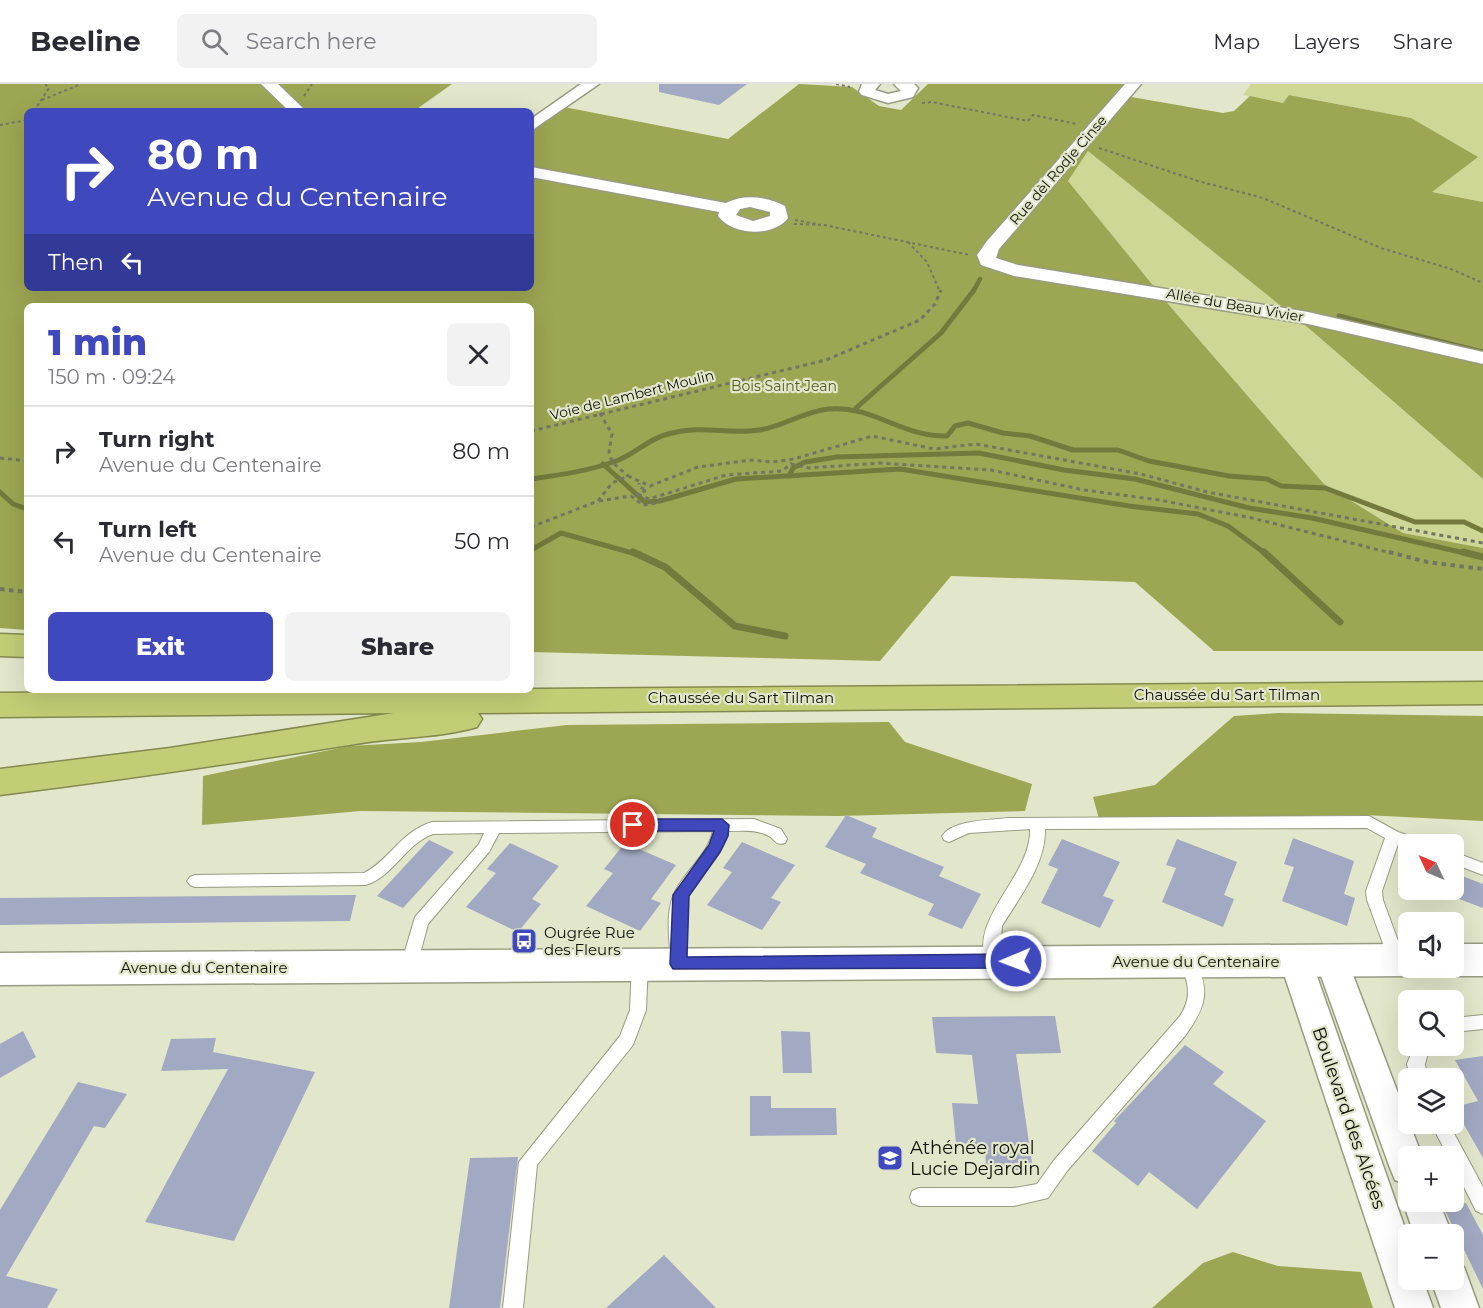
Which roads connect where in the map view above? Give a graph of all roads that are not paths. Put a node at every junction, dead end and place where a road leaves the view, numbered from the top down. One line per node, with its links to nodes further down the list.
1 (269, 84): 6 (street)
2 (591, 84): 7 (street)
3 (865, 85): 5 (street)
4 (1129, 88): 10 (street, Rue dèl Rodje Cinse)
5 (899, 91)
6 (295, 108)
7 (534, 124)
8 (534, 173): 9 (street)
9 (784, 220)
10 (987, 258): 11 (street, Allée du Beau Vivier)
11 (1483, 358)
12 (0, 645): 13 (highway)
13 (24, 646)
14 (1483, 674): 15 (highway, Chaussée du Sart Tilman)
15 (536, 678)
16 (24, 683): 17 (highway)
17 (0, 684)
18 (1483, 693): 19 (highway, Chaussée du Sart Tilman)
19 (627, 698): 20 (highway, Chaussée du Sart Tilman); 21 (highway)
20 (0, 705)
21 (0, 782)
22 (1036, 824): 25 (lane); 26 (lane); 37 (lane)
23 (722, 825): 24 (lane); 28 (lane); 40 (lane)
24 (495, 827): 31 (lane); 41 (lane)
25 (949, 836)
26 (1393, 836): 27 (lane); 32 (lane, Avenue du Centenaire)
27 (1398, 838)
28 (780, 839)
29 (1464, 862): 30 (lane)
30 (1483, 869)
31 (195, 881)
32 (1398, 949)
33 (1187, 960): 37 (street, Avenue du Centenaire); 38 (street, Avenue du Centenaire); 47 (lane)
34 (1398, 960): 38 (street, Avenue du Centenaire)
35 (1464, 960): 36 (street)
36 (1483, 960)
37 (994, 961): 40 (street, Avenue du Centenaire)
38 (1314, 962): 46 (street); 51 (street, Boulevard des Alcées)
39 (640, 964): 40 (street, Avenue du Centenaire); 41 (street, Avenue du Centenaire); 50 (lane)
40 (679, 964)
41 (409, 965): 42 (street, Avenue du Centenaire)
42 (0, 969)
43 (1483, 1022): 44 (lane)
44 (1464, 1024)
45 (1445, 1134): 48 (lane)
46 (1398, 1146)
47 (919, 1197)
48 (1483, 1205)
49 (1454, 1290): 52 (street)
50 (513, 1308)
51 (1414, 1308)
52 (1460, 1308)

